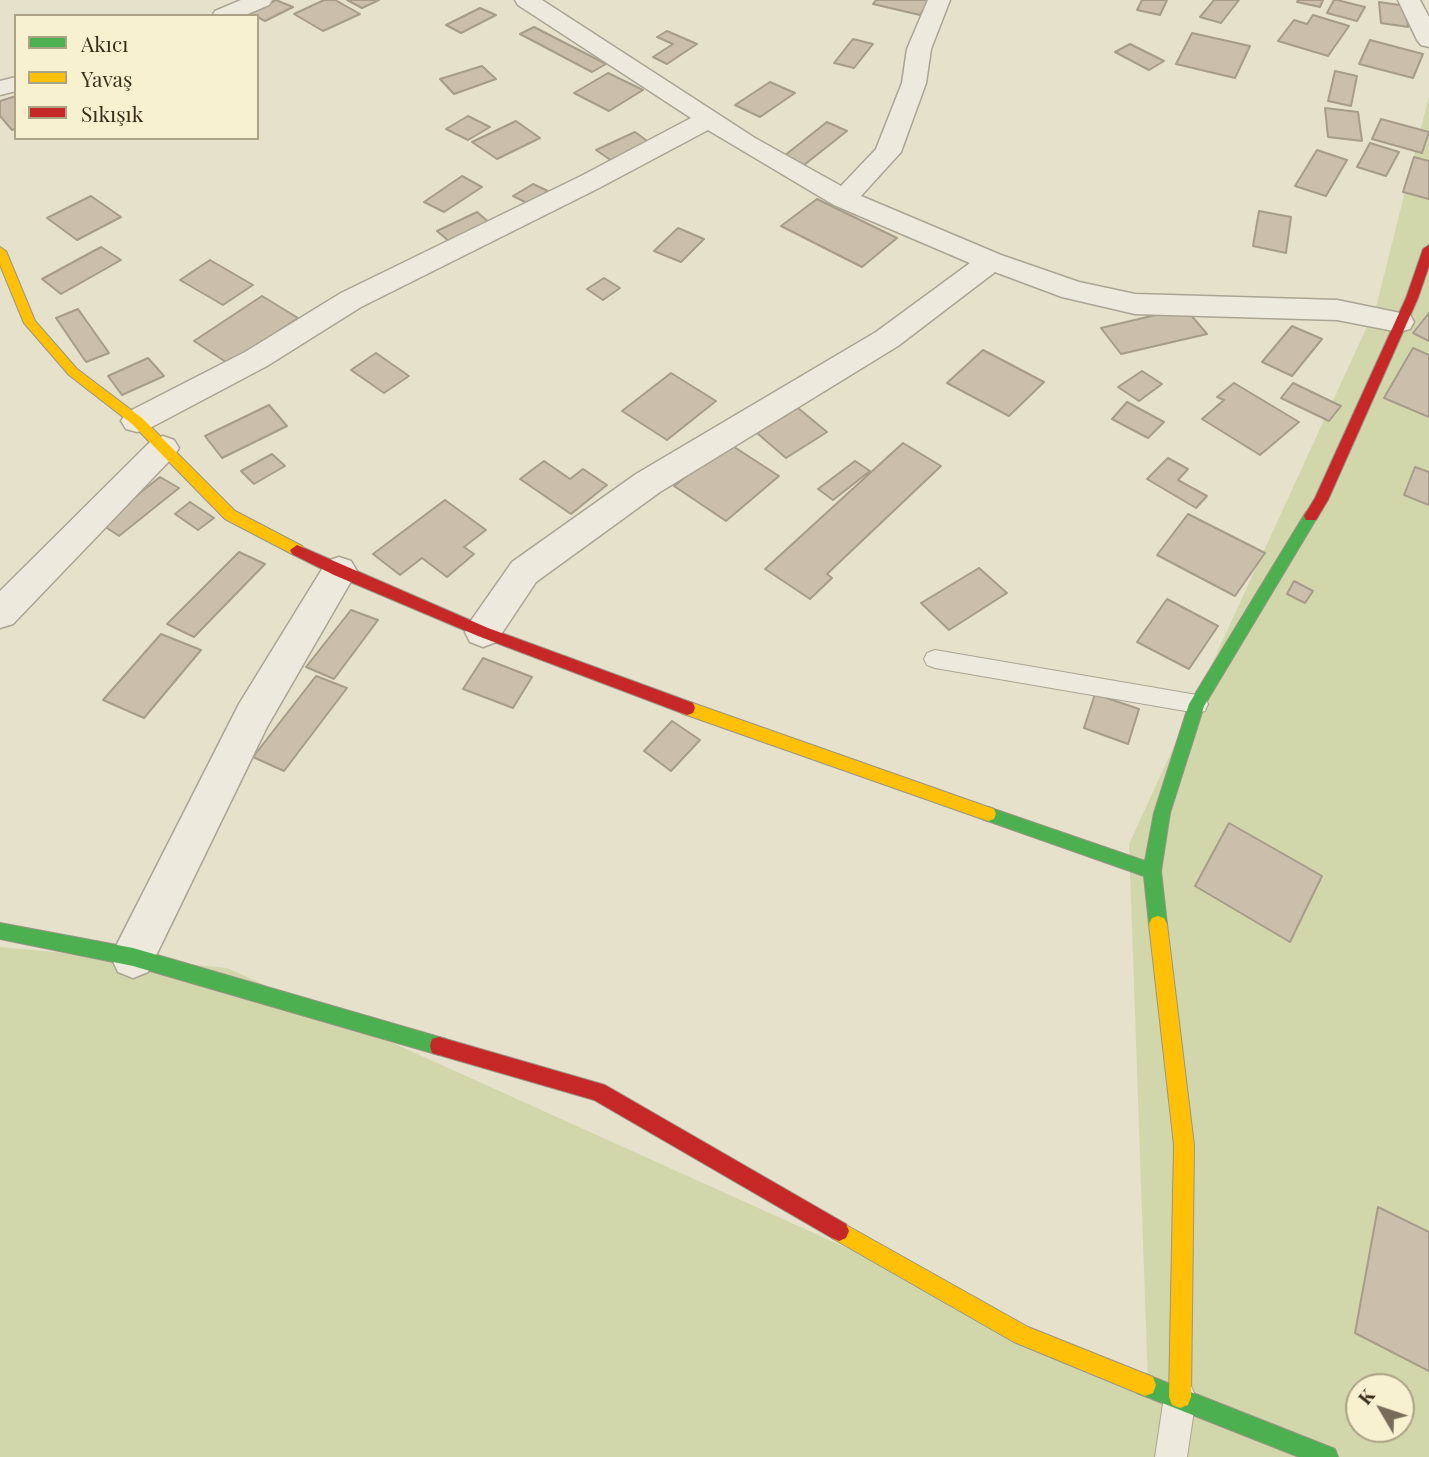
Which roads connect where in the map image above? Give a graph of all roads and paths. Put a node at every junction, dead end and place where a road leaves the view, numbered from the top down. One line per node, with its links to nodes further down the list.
1 (261, 0): 5 (street)
2 (526, 0): 7 (street)
3 (939, 0): 8 (street)
4 (1409, 0): 6 (street)
5 (228, 14)
6 (1429, 40)
7 (709, 119): 8 (street); 13 (street)
8 (844, 199): 11 (street)
9 (1429, 249): 12 (street)
10 (0, 251): 13 (street)
11 (991, 261): 12 (street); 17 (street)
12 (1413, 308): 19 (street)
13 (136, 421): 14 (street)
14 (163, 448): 15 (street); 16 (street)
15 (340, 570): 17 (street); 22 (street)
16 (0, 614)
17 (483, 632): 20 (street)
18 (935, 659): 19 (lane)
19 (1197, 704): 20 (street)
20 (1152, 871): 23 (street)
21 (0, 931): 22 (street)
22 (133, 957): 23 (street)
23 (1180, 1397): 24 (lane); 25 (street)
24 (1171, 1457)
25 (1327, 1457)

